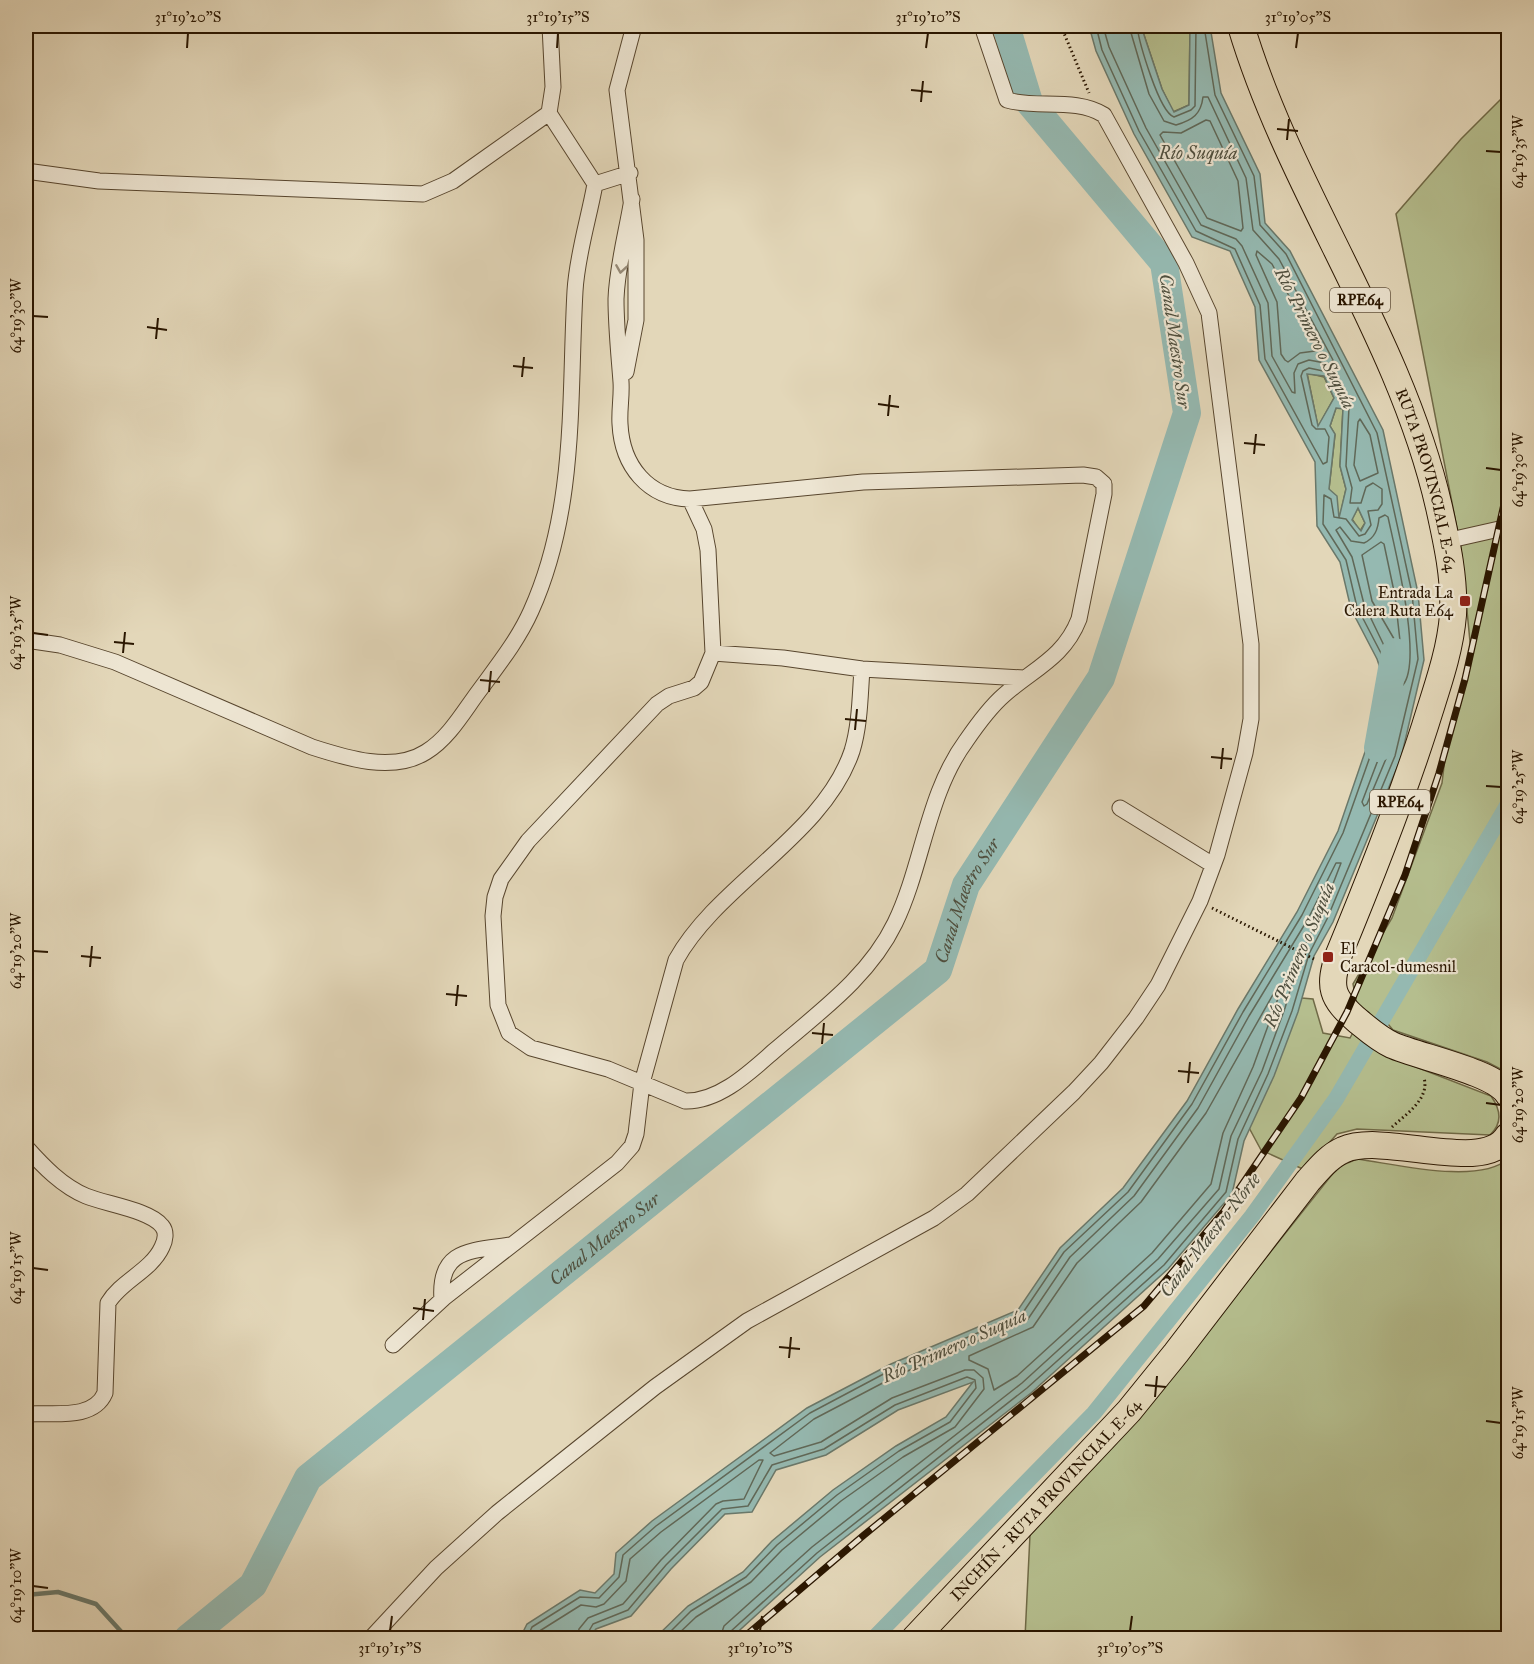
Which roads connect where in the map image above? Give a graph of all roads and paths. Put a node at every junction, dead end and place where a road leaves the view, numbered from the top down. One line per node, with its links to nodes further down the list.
1 (550, 26): 7 (street)
2 (634, 26): 9 (street)
3 (982, 26): 6 (street)
4 (1061, 26): 6 (path)
5 (1241, 26): 13 (main road, RUTA PROVINCIAL E-64 / RPE64)
6 (1097, 110): 19 (street)
7 (549, 113): 8 (street); 10 (street)
8 (26, 171)
9 (630, 173): 10 (street); 11 (street)
10 (595, 184): 14 (street)
11 (690, 499): 15 (street); 17 (street)
12 (1509, 527): 13 (street)
13 (1446, 541): 22 (main road, RUTA PROVINCIAL E-64 / RPE64)
14 (26, 640)
15 (713, 653): 16 (street); 23 (street)
16 (862, 669): 17 (street); 23 (street)
17 (1024, 678): 23 (street)
18 (1120, 808): 19 (street)
19 (1213, 865): 20 (street)
20 (1200, 901): 21 (path); 32 (street)
21 (1318, 960)
22 (1411, 1053): 24 (main road, RUTA PROVINCIAL E-64 / RPE64); 26 (path)
23 (642, 1083): 28 (street)
24 (1509, 1094)
25 (1509, 1136): 26 (main road)
26 (1370, 1145): 33 (main road, INCHÍN - RUTA PROVINCIAL E-64)
27 (26, 1147): 31 (street)
28 (511, 1245): 29 (street); 29 (street)
29 (442, 1300): 30 (street)
30 (393, 1345)
31 (26, 1414)
32 (371, 1638)
33 (915, 1638)

